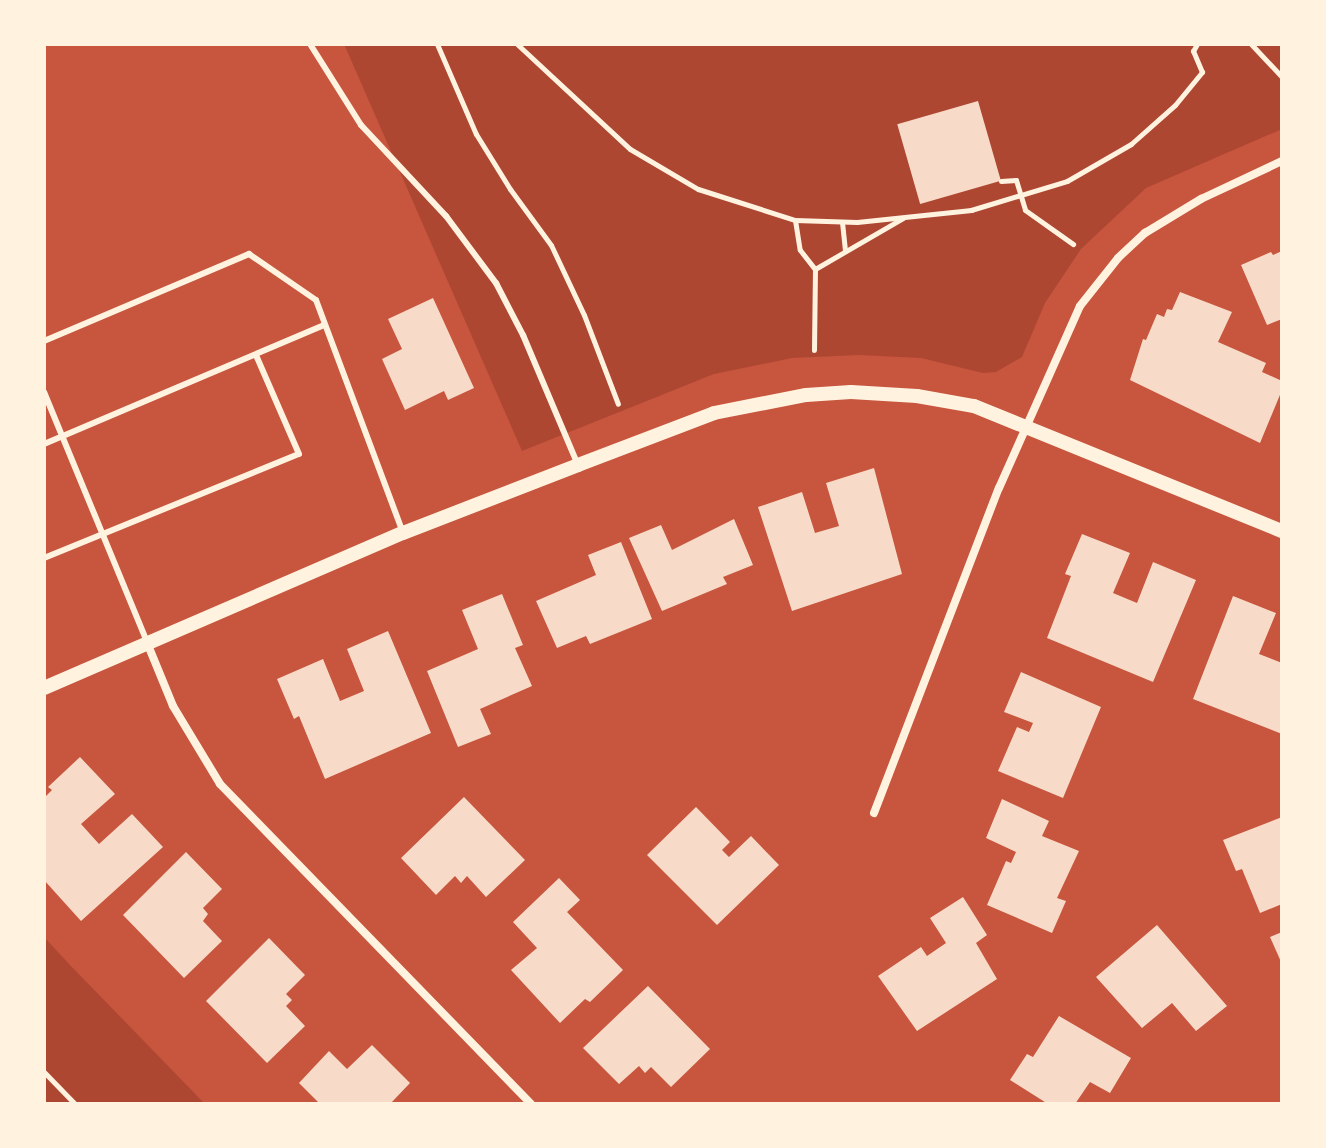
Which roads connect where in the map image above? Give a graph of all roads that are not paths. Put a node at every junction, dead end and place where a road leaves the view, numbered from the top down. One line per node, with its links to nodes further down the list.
1 (310, 44): 10 (lane)
2 (1282, 161): 7 (street)
3 (325, 325): 4 (lane); 5 (lane); 12 (lane)
4 (44, 341)
5 (256, 355): 8 (lane); 13 (lane)
6 (44, 392): 8 (lane)
7 (1028, 427): 10 (street); 11 (street); 17 (street)
8 (62, 436): 9 (lane); 13 (lane)
9 (44, 444)
10 (578, 465): 12 (street)
11 (1282, 531)
12 (403, 533): 15 (street)
13 (103, 534): 14 (lane); 15 (lane)
14 (44, 558)
15 (148, 645): 16 (street); 18 (street)
16 (44, 688)
17 (874, 813)
18 (531, 1104)

